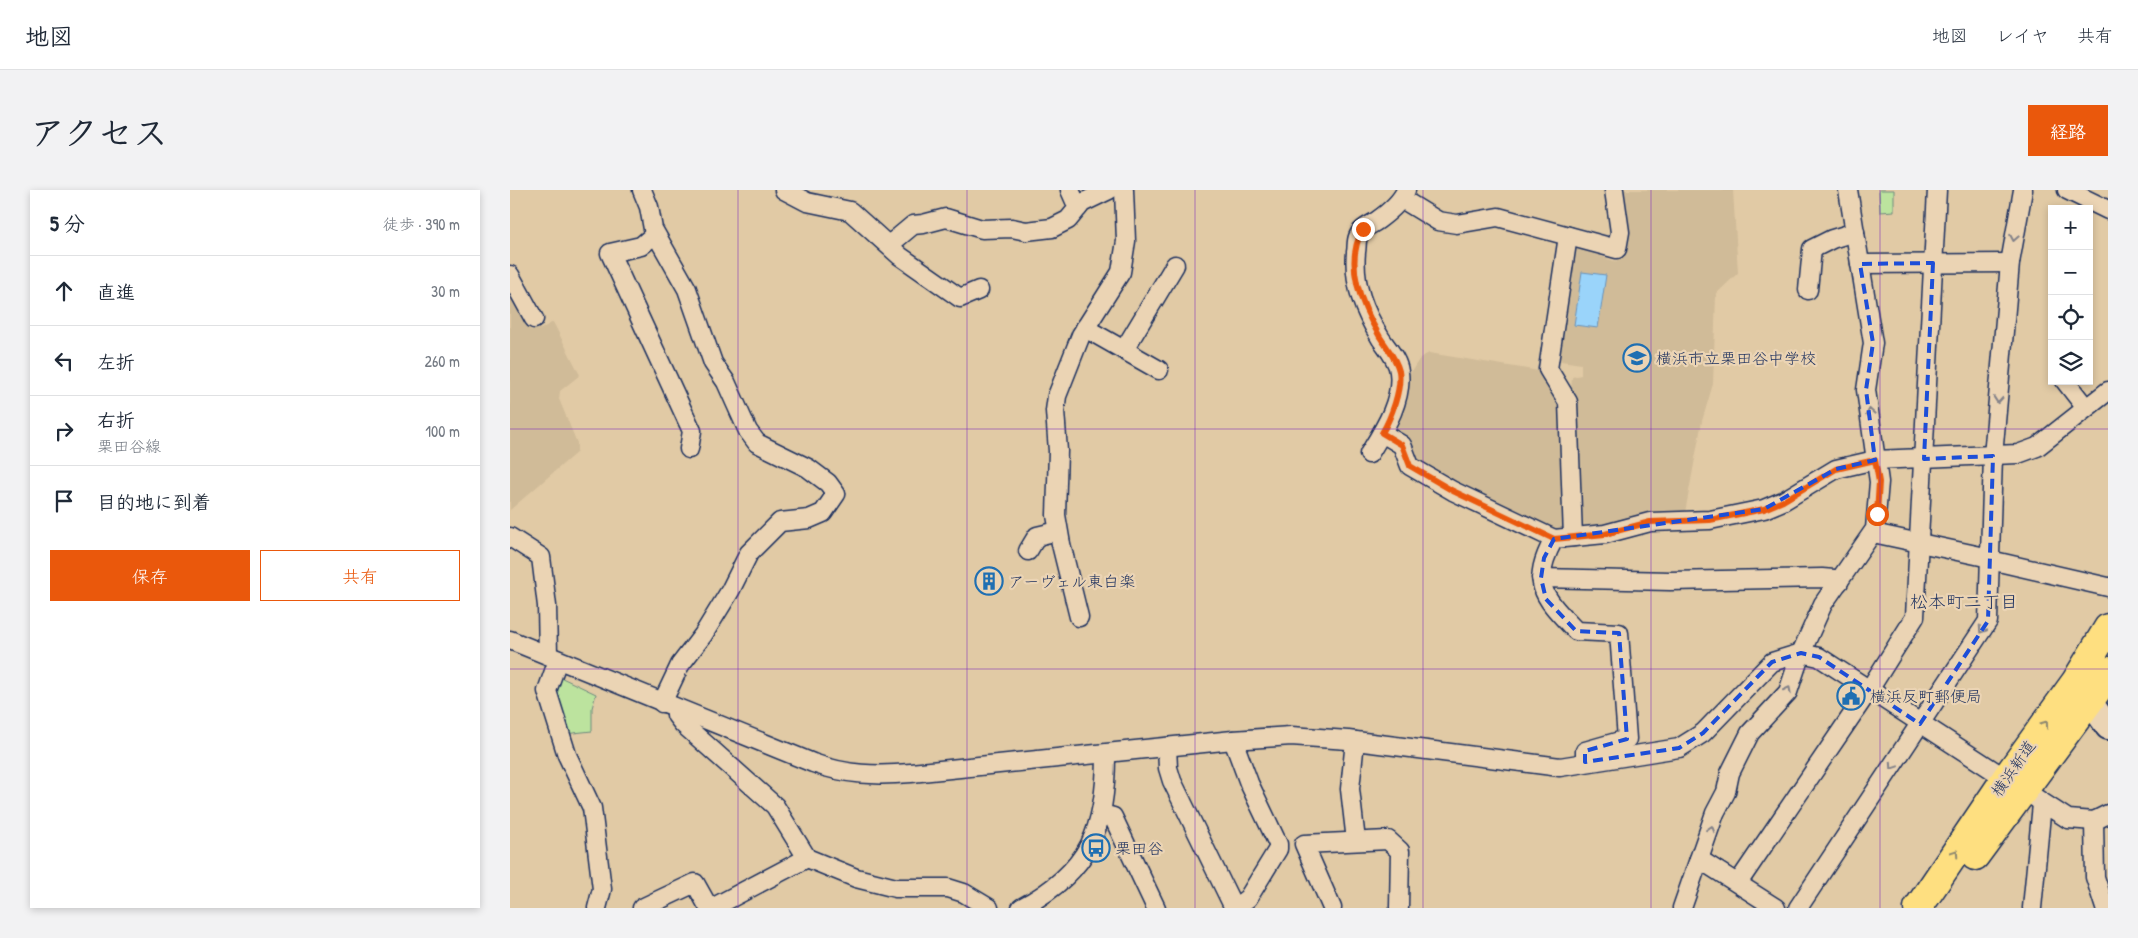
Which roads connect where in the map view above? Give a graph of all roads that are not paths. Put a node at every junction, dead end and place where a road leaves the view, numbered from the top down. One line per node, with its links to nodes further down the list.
1 (642, 190): 16 (street)
2 (784, 190): 18 (street)
3 (1070, 190): 13 (street)
4 (1109, 190): 13 (street)
5 (1124, 190): 27 (street)
6 (1614, 190): 17 (street)
7 (1848, 190): 15 (street)
8 (1937, 190): 19 (street)
9 (2023, 190): 20 (street, one-way to 20)
10 (2067, 190): 12 (street)
11 (1404, 194): 17 (street); 33 (street)
12 (2088, 204): 14 (street)
13 (1078, 208): 18 (street)
14 (2108, 210)
15 (1855, 232): 21 (street); 25 (street)
16 (655, 234): 34 (street); 57 (street)
17 (1568, 236): 42 (street)
18 (889, 245): 24 (street)
19 (1933, 263): 20 (street); 21 (street); 37 (street)
20 (2010, 263): 36 (street, one-way to 36)
21 (1860, 264): 38 (street, one-way to 21)
22 (1175, 265): 28 (street)
23 (510, 275): 26 (street)
24 (979, 290)
25 (1808, 290)
26 (534, 319)
27 (1086, 328): 28 (street); 39 (street)
28 (1124, 350): 29 (street)
29 (1159, 370)
30 (2068, 385): 32 (street)
31 (2108, 391): 32 (street)
32 (2086, 408): 36 (street)
33 (1382, 433): 35 (street); 43 (street)
34 (689, 449)
35 (1369, 454)
36 (1993, 456): 37 (street); 46 (street)
37 (1924, 459): 38 (street); 44 (street)
38 (1875, 460): 40 (street); 42 (street)
39 (1058, 531): 45 (street); 50 (street)
40 (1873, 533): 44 (street); 48 (street)
41 (510, 537): 54 (street)
42 (1573, 537): 43 (street)
43 (1554, 539): 47 (street)
44 (1919, 544): 46 (street); 56 (street)
45 (1028, 551)
46 (1990, 559): 49 (street); 58 (street, one-way to 58)
47 (1541, 578): 48 (street); 64 (street)
48 (1839, 582): 53 (street)
49 (2108, 587)
50 (1079, 618)
51 (2108, 628): 55 (highway, 横浜新道)
52 (510, 640): 54 (street)
53 (1801, 653): 56 (street); 64 (street); 71 (street, one-way to 53)
54 (553, 658): 57 (street); 73 (street)
55 (2094, 685): 59 (street); 65 (highway, 横浜新道)
56 (1869, 690): 58 (street); 72 (street)
57 (669, 706): 63 (street); 70 (street)
58 (1920, 724): 65 (street); 84 (street, one-way to 84)
59 (2108, 728)
60 (1232, 740): 61 (street); 62 (street); 69 (street)
61 (1355, 741): 64 (street); 68 (street)
62 (1167, 747): 63 (street); 79 (street)
63 (1106, 754): 66 (street)
64 (1585, 762)
65 (2023, 790): 67 (street); 85 (highway, 横浜新道, one-way to 65); 86 (highway, 横浜新道); 87 (street)
66 (1102, 814): 77 (street); 78 (street)
67 (2101, 818): 88 (street)
68 (1356, 840): 69 (street); 81 (street)
69 (1291, 845): 79 (street); 80 (street)
70 (807, 858): 75 (street); 76 (street)
71 (1699, 859): 72 (street); 82 (street)
72 (1738, 883): 83 (street)
73 (597, 908)
74 (642, 908): 75 (street)
75 (710, 908)
76 (989, 908)
77 (1021, 908)
78 (1156, 908)
79 (1235, 908)
80 (1332, 908)
81 (1398, 908)
82 (1682, 908)
83 (1776, 908)
84 (1798, 908)
85 (1918, 908)
86 (1938, 908)
87 (2032, 908)
88 (2105, 908)

